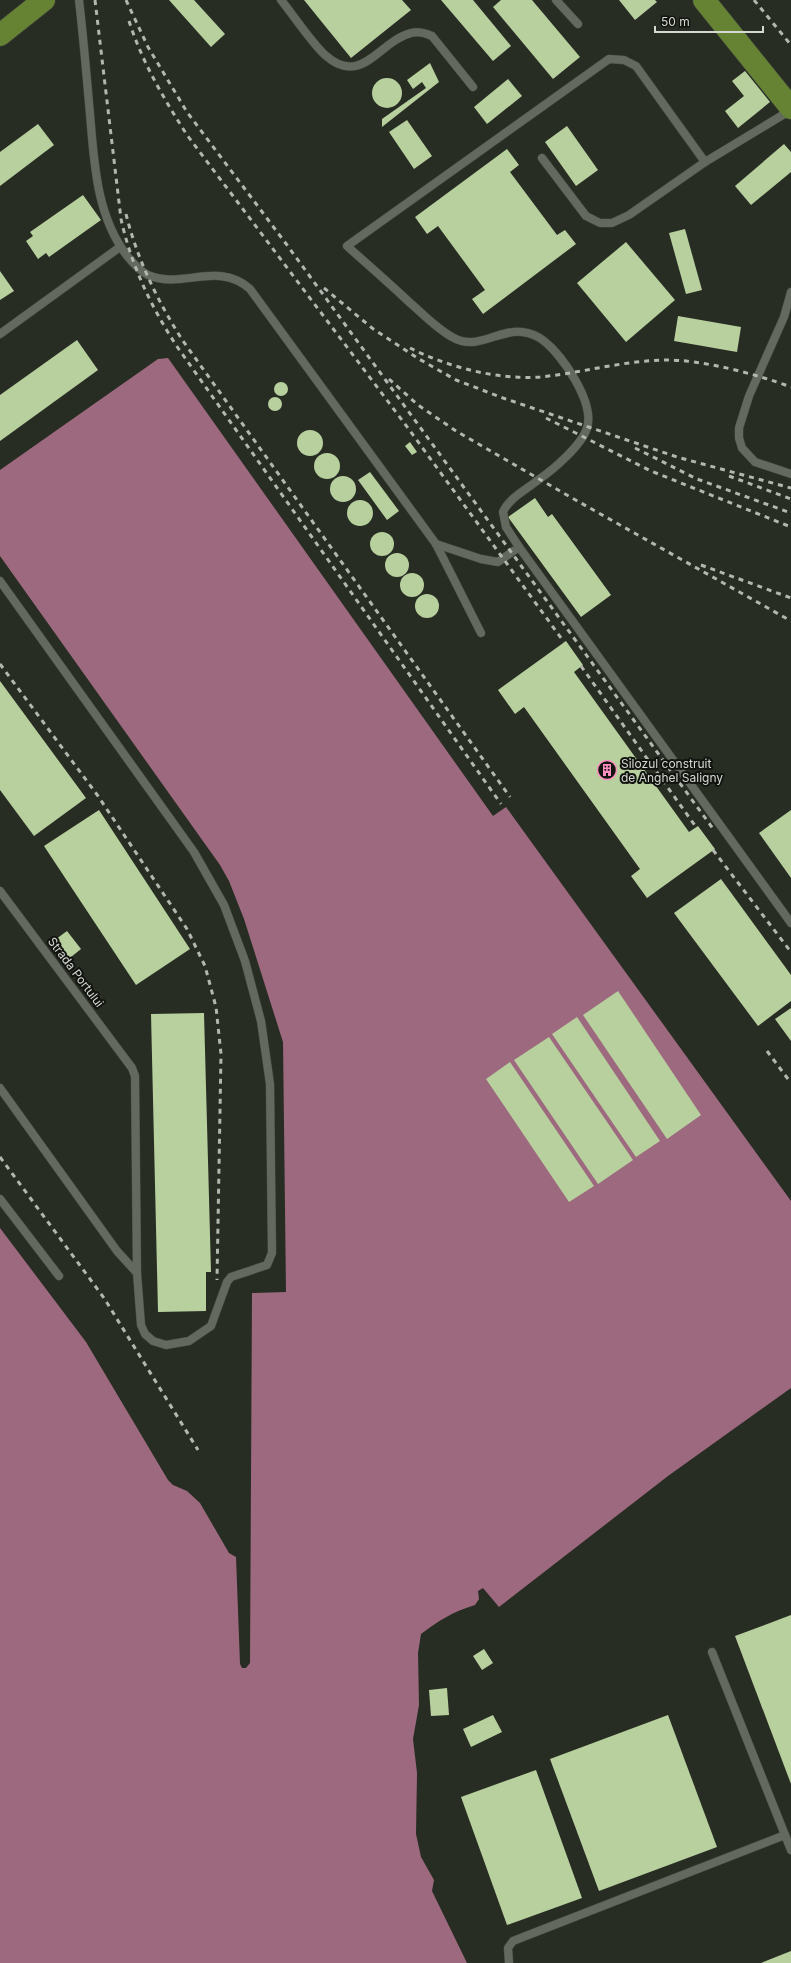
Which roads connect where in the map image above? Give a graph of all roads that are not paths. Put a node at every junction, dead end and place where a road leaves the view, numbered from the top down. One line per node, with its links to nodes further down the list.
1 (44, 0): 7 (main road)
2 (79, 0): 12 (lane)
3 (281, 0): 8 (lane)
4 (556, 0): 6 (lane)
5 (704, 0): 9 (main road)
6 (578, 24)
7 (0, 35)
8 (473, 87)
9 (791, 109): 11 (lane)
10 (542, 158): 11 (lane)
11 (705, 162): 17 (lane)
12 (120, 247): 14 (lane); 16 (lane)
13 (791, 292): 15 (lane)
14 (0, 334)
15 (791, 474)
16 (436, 544): 17 (lane); 19 (lane)
17 (519, 547): 21 (lane)
18 (0, 580): 24 (lane)
19 (481, 633)
20 (0, 891): 24 (lane, Strada Portului)
21 (791, 924)
22 (0, 1088): 24 (lane)
23 (0, 1199): 25 (lane)
24 (137, 1273)
25 (59, 1276)
26 (712, 1652): 27 (lane)
27 (785, 1835): 28 (lane); 29 (lane)
28 (791, 1850)
29 (509, 1963)

